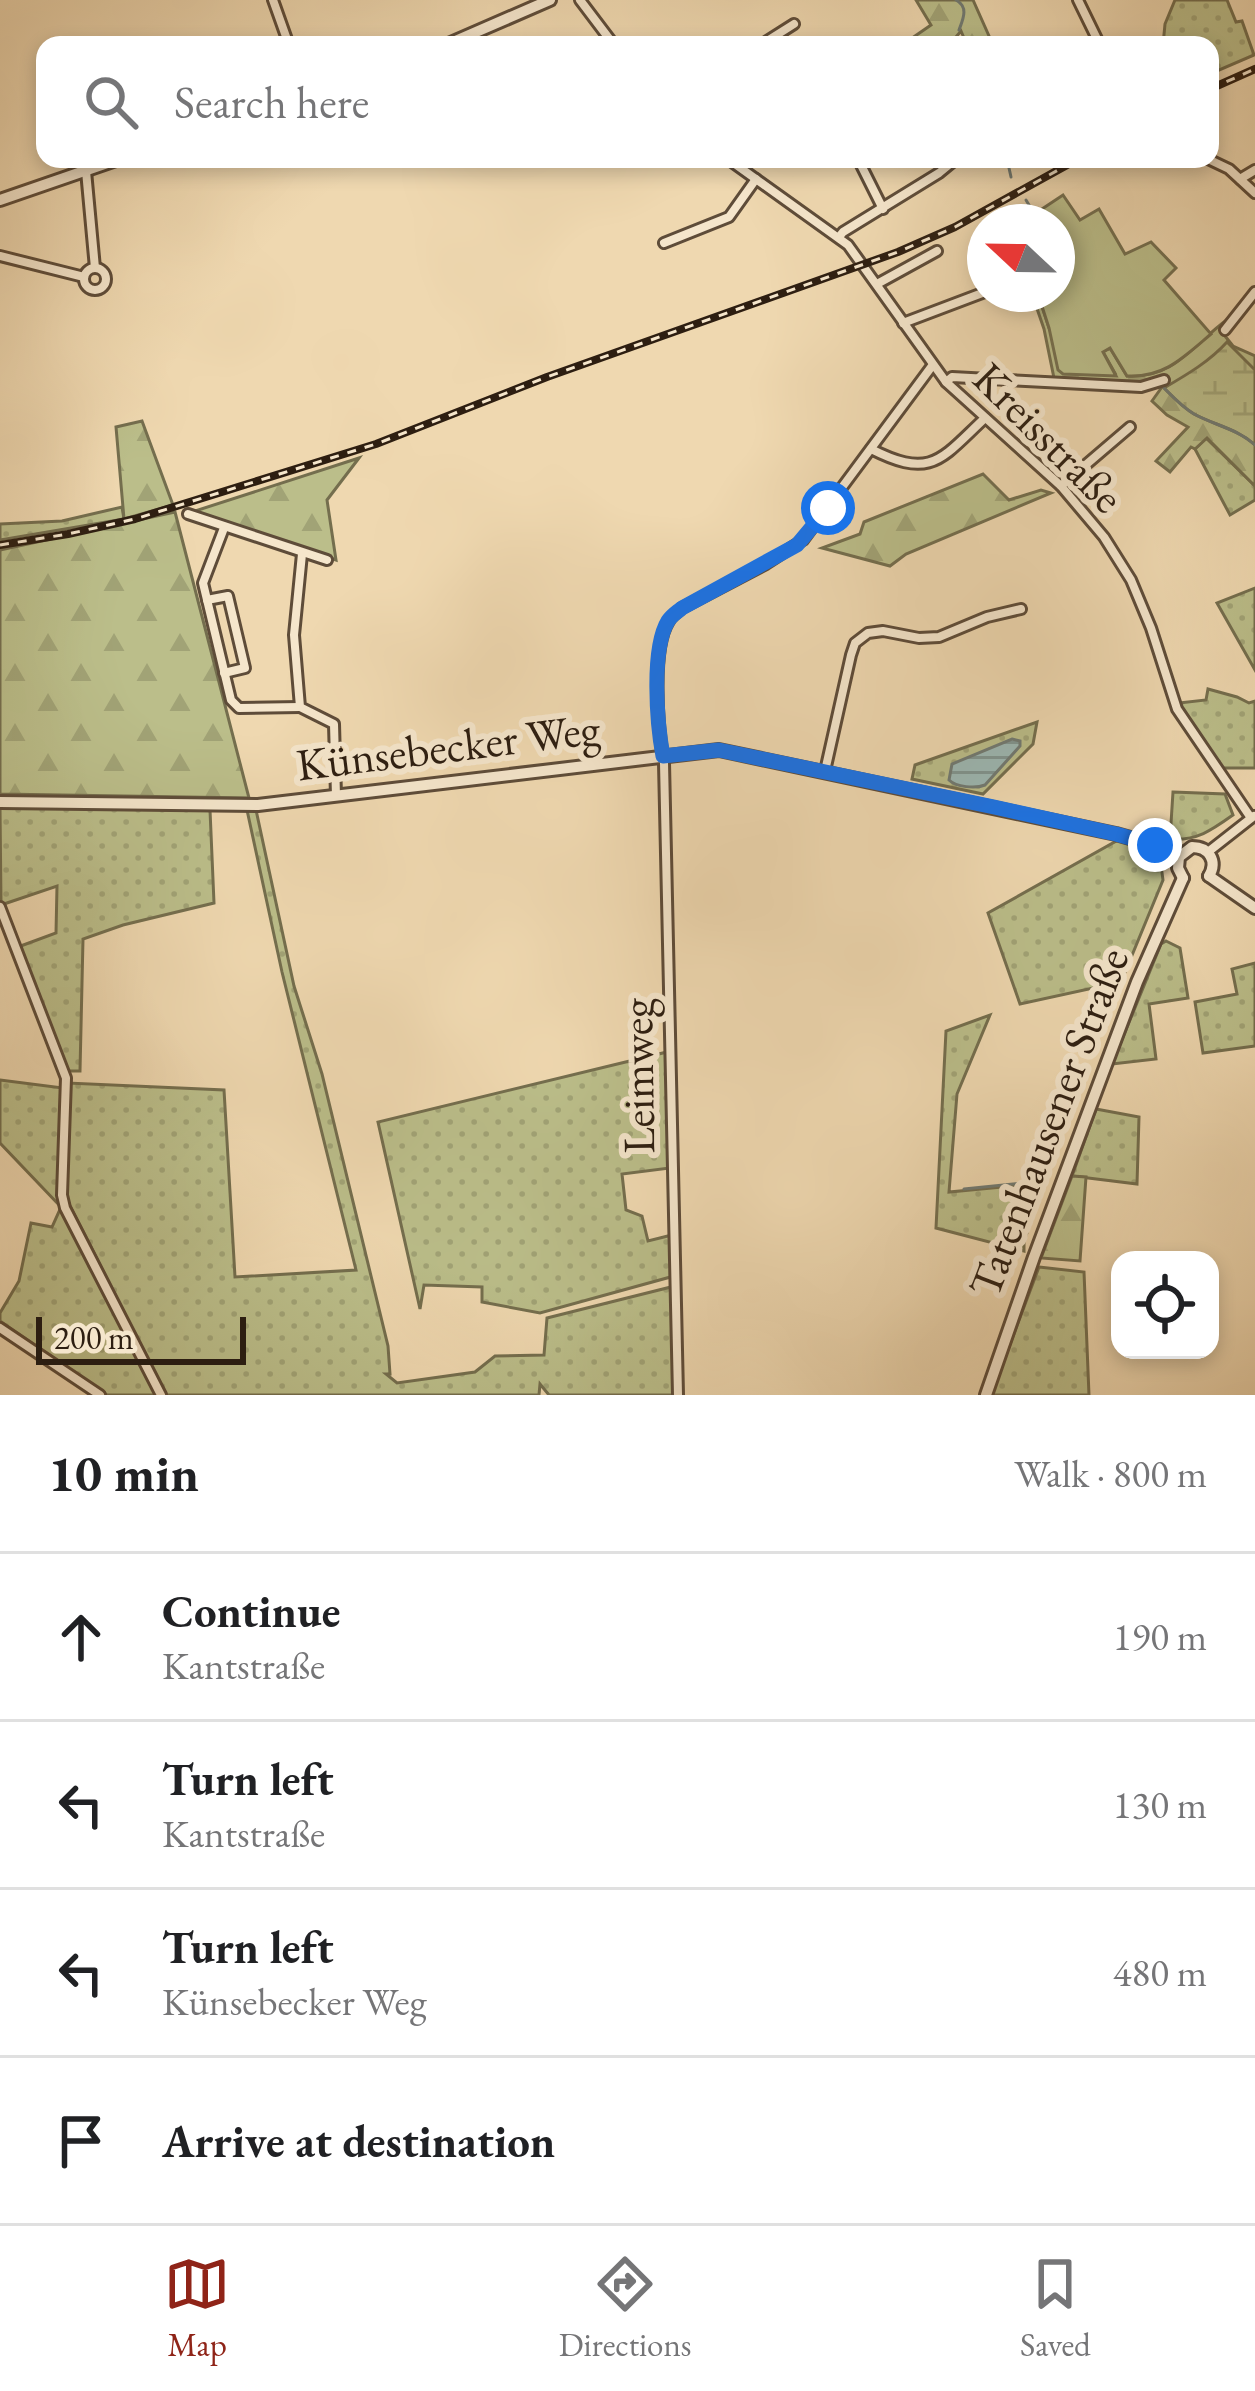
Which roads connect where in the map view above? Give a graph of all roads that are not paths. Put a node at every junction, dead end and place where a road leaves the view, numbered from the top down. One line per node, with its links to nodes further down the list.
1 (273, 0): 6 (street)
2 (550, 0): 7 (street)
3 (580, 0): 8 (street)
4 (1078, 0): 10 (street)
5 (794, 24): 9 (street)
6 (286, 36)
7 (467, 36)
8 (607, 36)
9 (775, 36)
10 (1096, 36)
11 (1219, 164): 18 (street)
12 (83, 168): 21 (street)
13 (88, 168): 27 (street)
14 (741, 168): 19 (street, Kreisstraße)
15 (863, 168): 22 (street)
16 (943, 168): 22 (street)
17 (1255, 170): 18 (street)
18 (1240, 178): 20 (street)
19 (756, 179): 23 (street, Kreisstraße); 24 (street)
20 (1255, 193)
21 (0, 200)
22 (883, 209): 23 (street)
23 (839, 237): 29 (street, Kreisstraße)
24 (664, 243)
25 (937, 251): 29 (street)
26 (0, 256): 28 (street)
27 (95, 268): 28 (street); 28 (street)
28 (84, 277)
29 (877, 284): 32 (street, Kreisstraße)
30 (1255, 292): 33 (street)
31 (967, 299): 32 (street)
32 (903, 323): 34 (street, Kreisstraße)
33 (1225, 330)
34 (932, 366): 36 (street, Kreisstraße); 39 (street)
35 (1164, 380): 36 (street)
36 (946, 382): 37 (street, Kreisstraße)
37 (985, 418): 39 (street); 40 (street, Kreisstraße)
38 (1130, 427): 40 (street)
39 (871, 449): 49 (street, Leimweg)
40 (1060, 486): 53 (street, Kreisstraße)
41 (188, 514): 42 (street)
42 (224, 528): 43 (street); 45 (street)
43 (302, 554): 44 (street); 48 (street)
44 (327, 560)
45 (207, 600): 47 (street); 47 (street)
46 (1021, 609): 50 (street)
47 (224, 673): 48 (street)
48 (300, 707): 51 (street)
49 (663, 756): 50 (street, Künsebecker Weg); 51 (street, Künsebecker Weg); 62 (street, Leimweg)
50 (825, 771): 55 (street, Künsebecker Weg)
51 (336, 796): 52 (street, Künsebecker Weg)
52 (0, 802)
53 (1253, 816): 54 (street)
54 (1208, 852): 55 (street); 56 (street)
55 (1179, 857): 56 (street)
56 (1196, 879): 58 (street); 63 (street, Tatenhausener Straße)
57 (0, 907): 61 (street)
58 (1255, 908)
59 (0, 1328): 60 (street)
60 (100, 1395)
61 (161, 1395)
62 (678, 1395)
63 (986, 1395)

